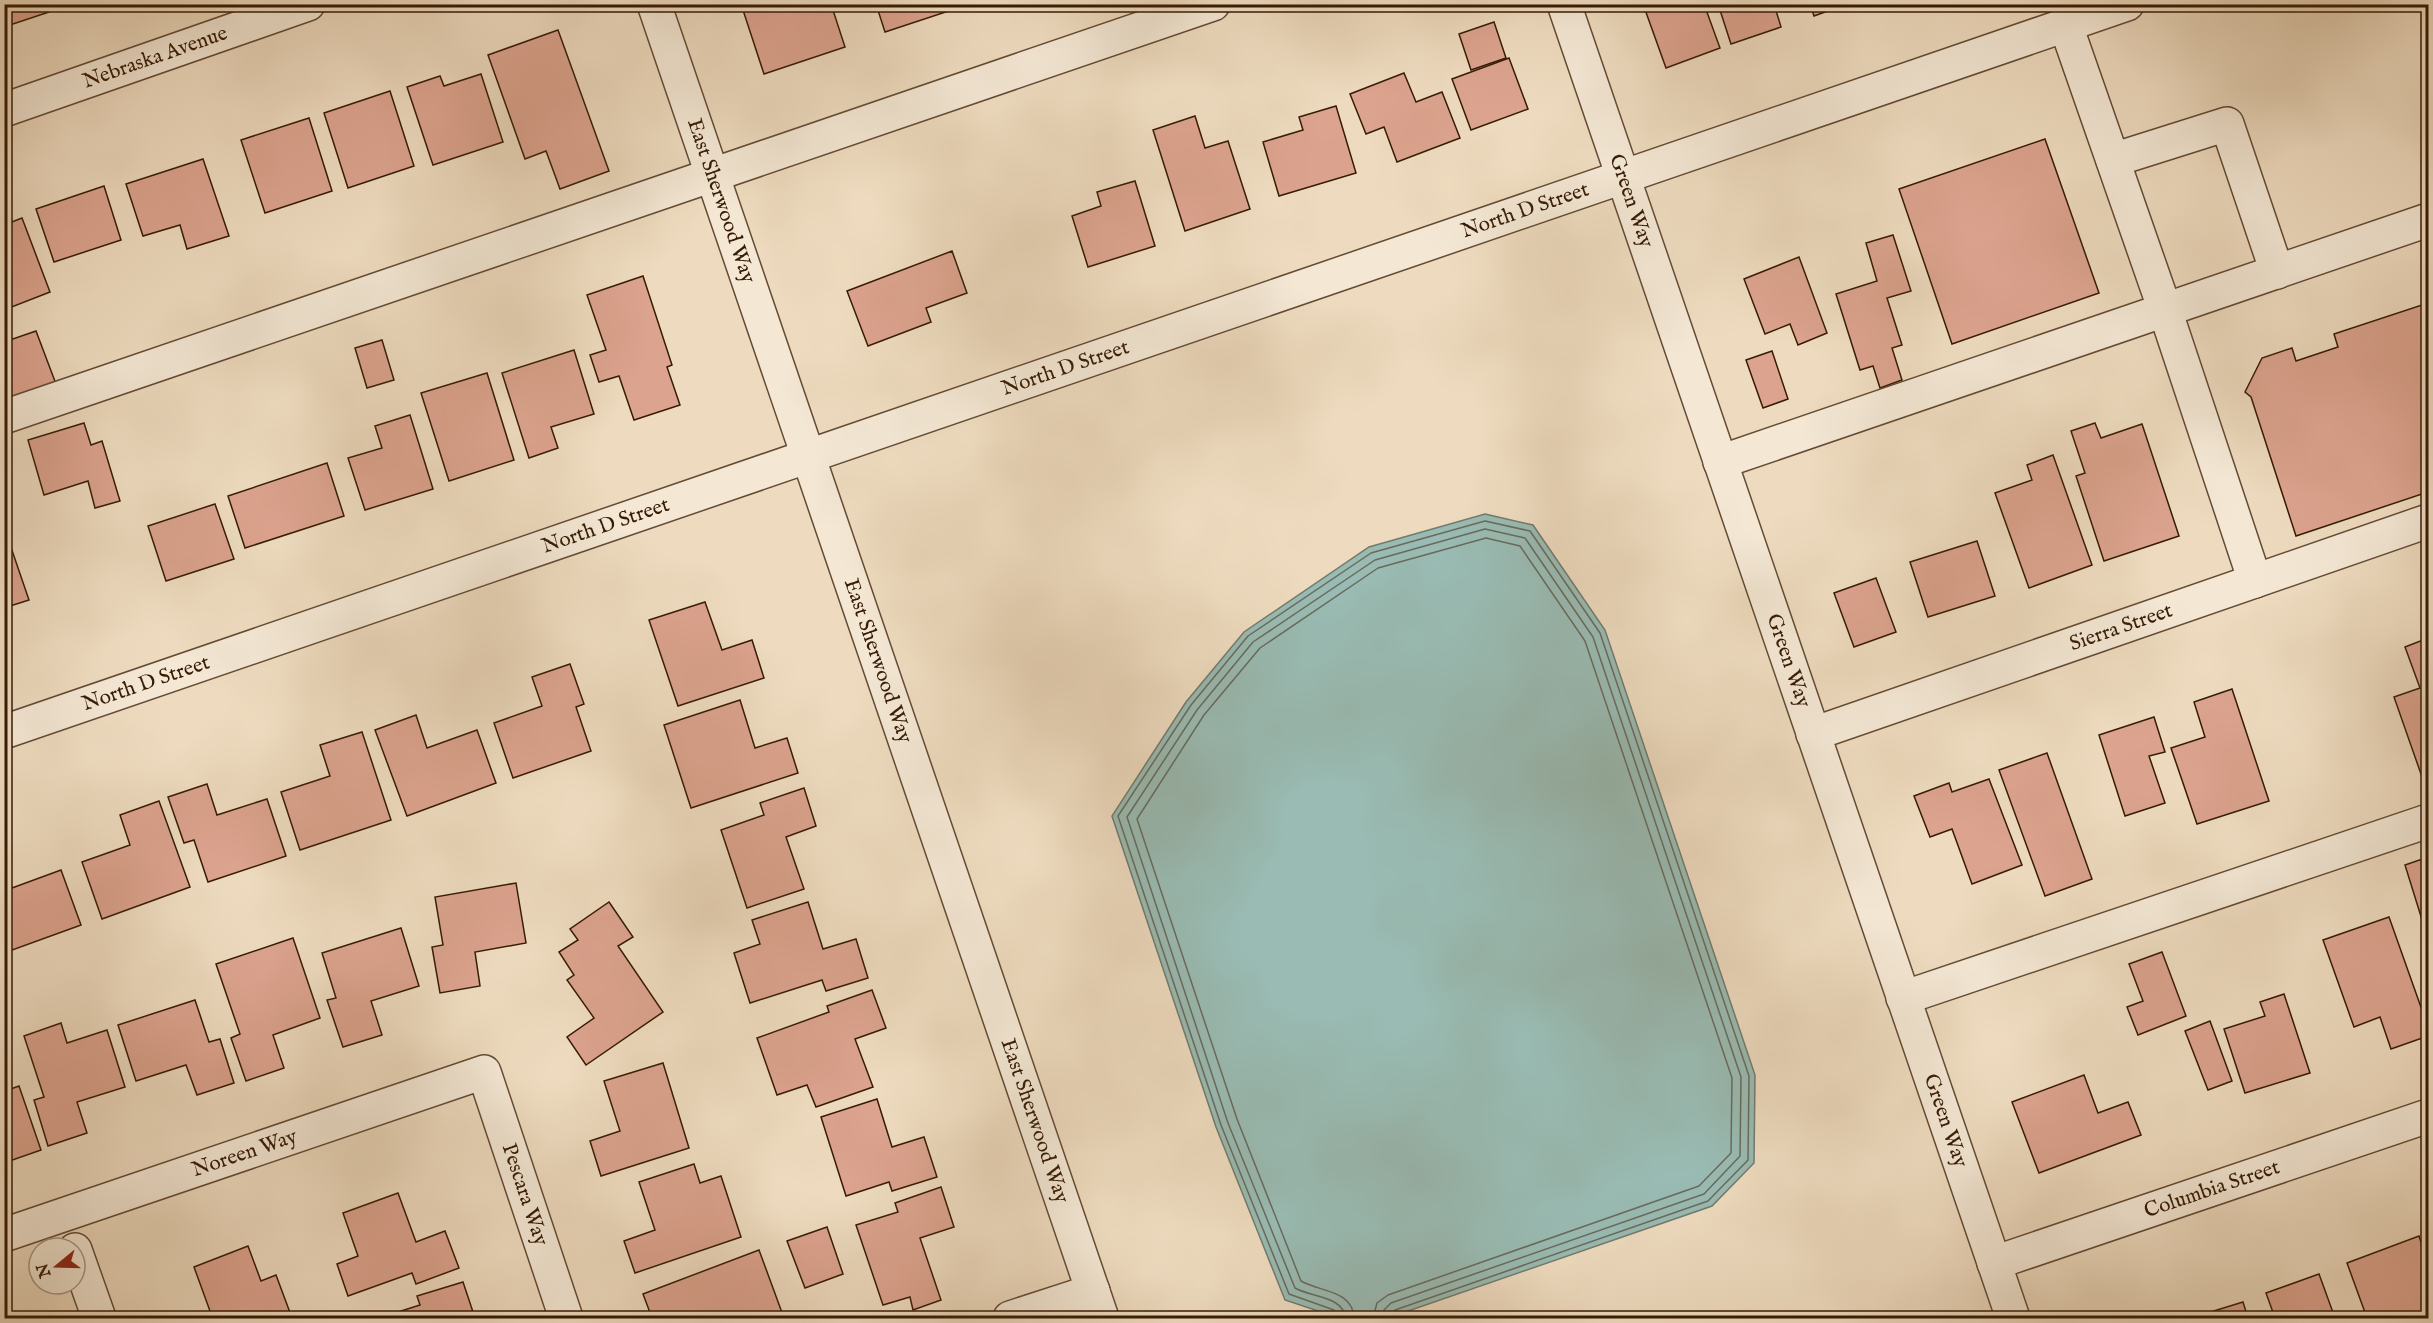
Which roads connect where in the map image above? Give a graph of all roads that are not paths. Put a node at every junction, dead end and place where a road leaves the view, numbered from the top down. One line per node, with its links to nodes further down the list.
1 (308, 4): 7 (street, Nebraska Avenue)
2 (654, 4): 9 (street, East Sherwood Way)
3 (1213, 4): 9 (street)
4 (1564, 4): 10 (street, Green Way)
5 (2127, 4): 6 (street, North D Street)
6 (2066, 26): 8 (street); 10 (street, North D Street)
7 (4, 110)
8 (2113, 160): 12 (street); 13 (street)
9 (713, 175): 14 (street); 15 (street, East Sherwood Way)
10 (1623, 178): 15 (street, North D Street); 16 (street, Green Way)
11 (2428, 220): 12 (street)
12 (2277, 272): 13 (street)
13 (2165, 310): 16 (street); 18 (street)
14 (4, 417)
15 (809, 456): 19 (street, North D Street); 30 (street, East Sherwood Way)
16 (1720, 462): 20 (street, Green Way)
17 (2428, 521): 18 (street, Sierra Street)
18 (2255, 581): 20 (street, Sierra Street)
19 (4, 732)
20 (1813, 734): 22 (street, Green Way)
21 (2428, 820): 22 (street)
22 (1903, 998): 28 (street, Green Way)
23 (484, 1072): 25 (street, Noreen Way); 32 (street, Pescara Way)
24 (2428, 1116): 28 (street, Columbia Street)
25 (63, 1215): 26 (street, Noreen Way); 27 (street)
26 (4, 1235)
27 (70, 1236)
28 (1994, 1263): 34 (street, Green Way)
29 (87, 1284): 31 (street)
30 (1098, 1305): 33 (street)
31 (99, 1318)
32 (566, 1318)
33 (1011, 1318)
34 (2013, 1318)

